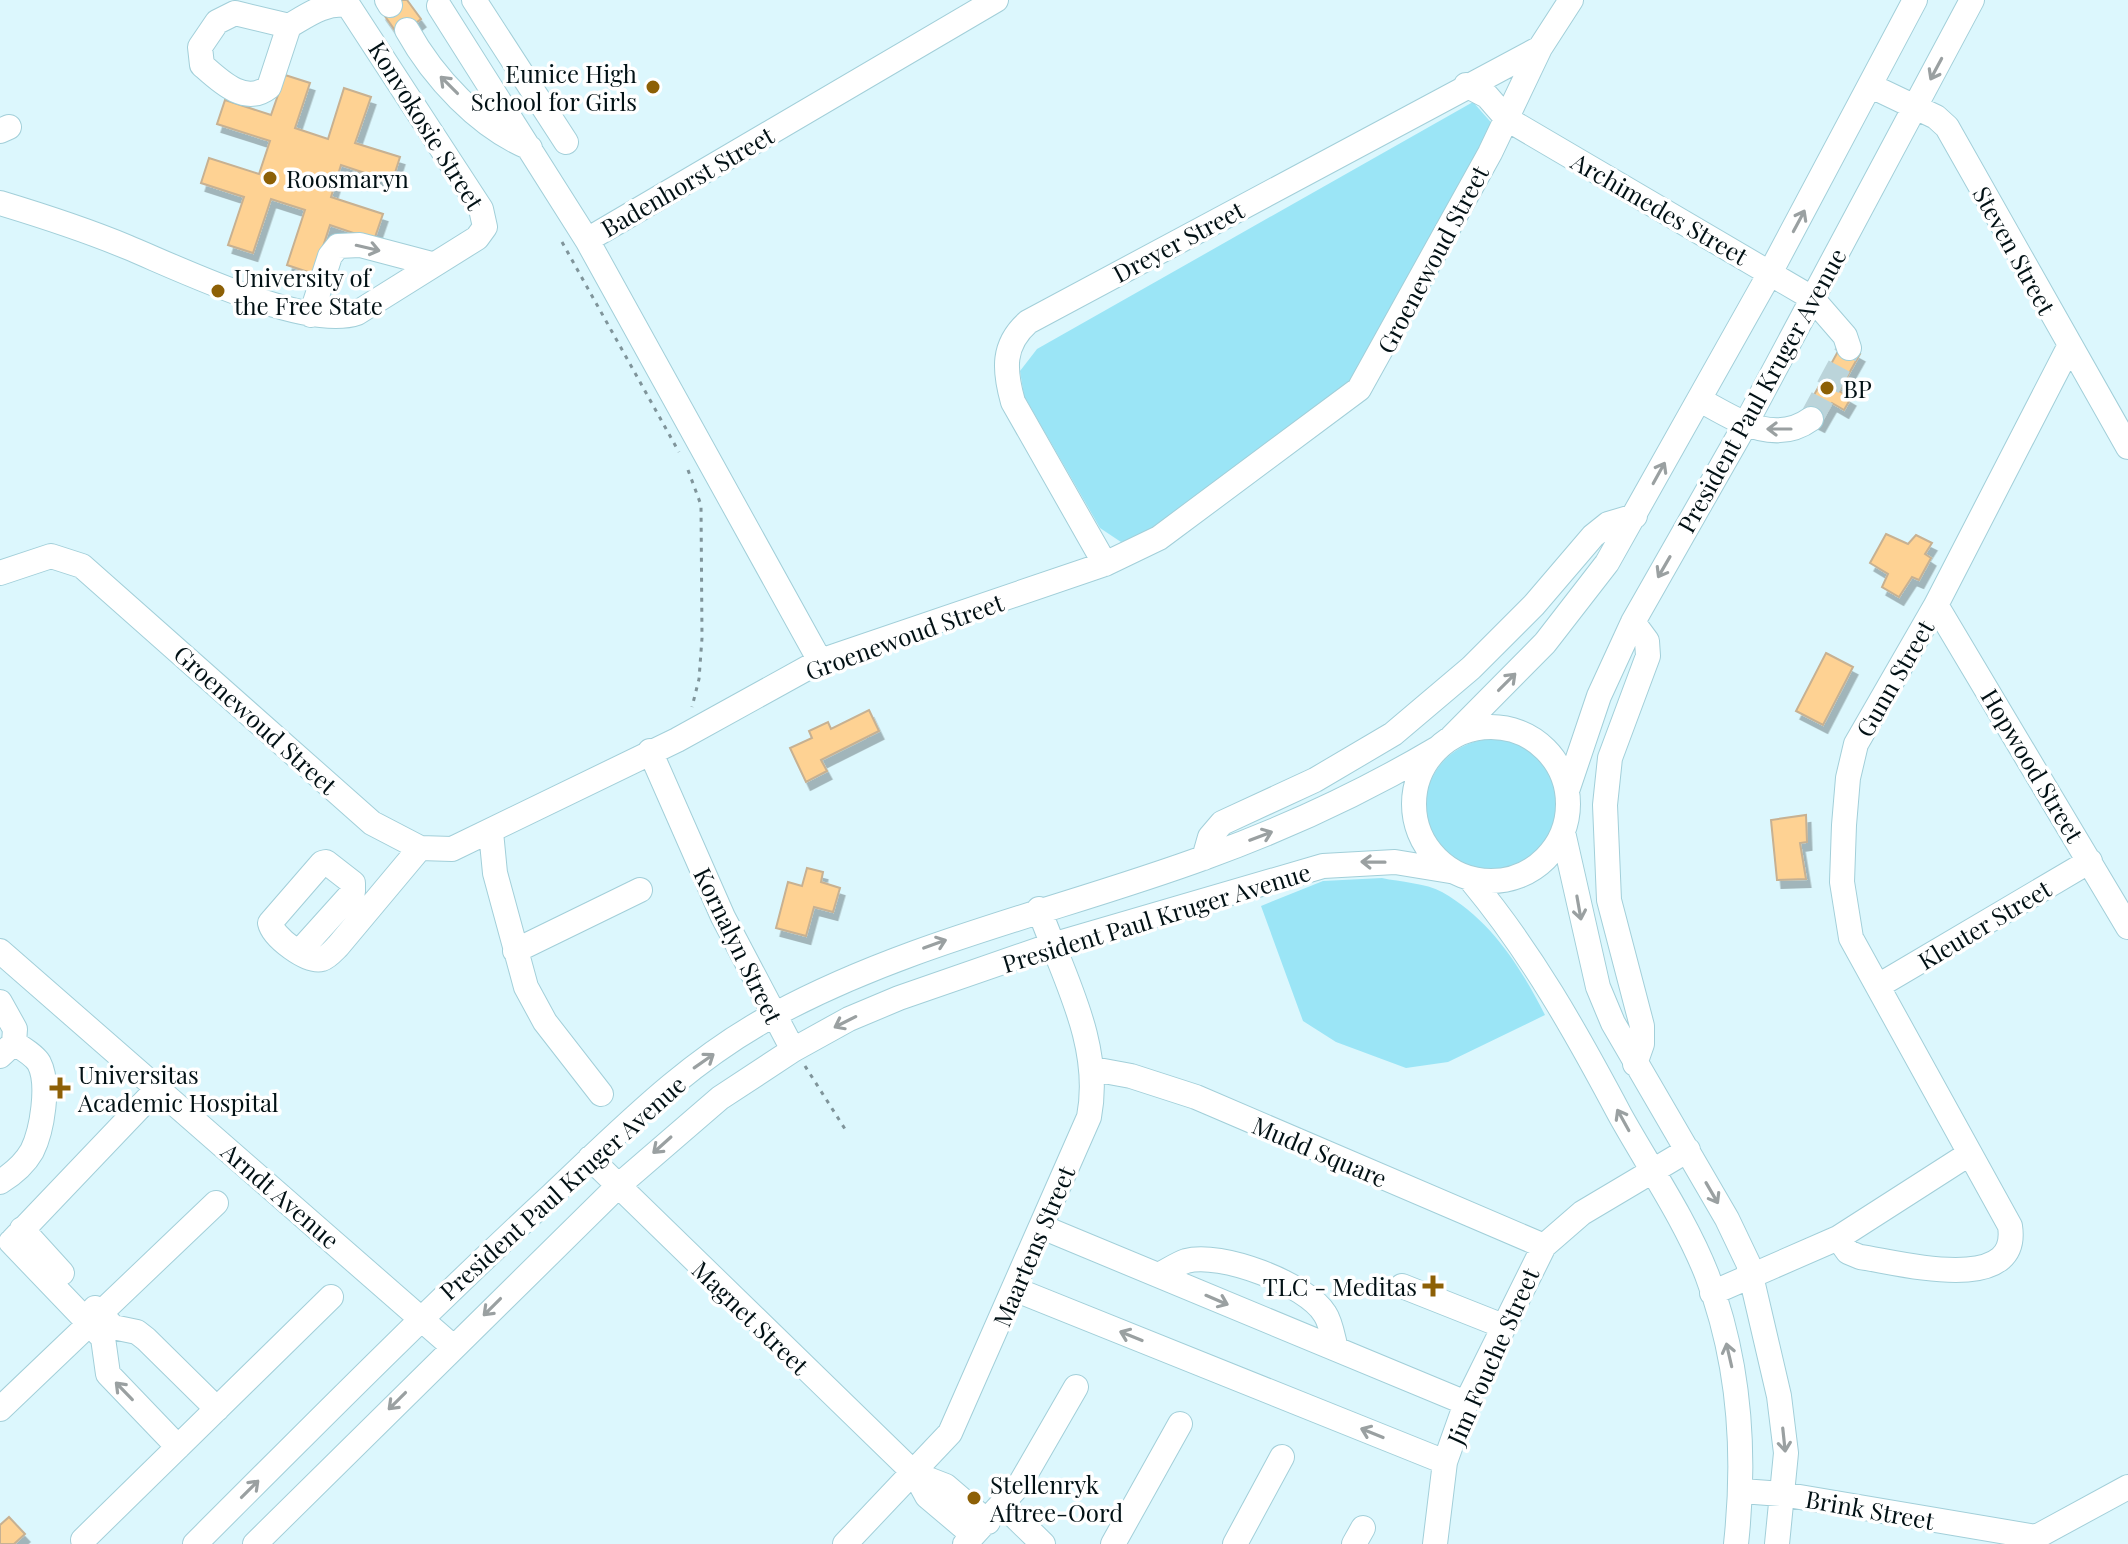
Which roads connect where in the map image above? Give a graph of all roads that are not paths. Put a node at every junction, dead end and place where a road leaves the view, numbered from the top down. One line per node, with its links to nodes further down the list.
1 (474, 0): 14 (street)
2 (996, 0): 17 (street, Badenhorst Street)
3 (1571, 0): 9 (street, Groenewoud Street)
4 (1915, 0): 11 (street, President Paul Kruger Avenue)
5 (1972, 0): 12 (street, President Paul Kruger Avenue, one-way to 12)
6 (439, 6): 15 (street)
7 (289, 26): 18 (street, Konvokosie Street)
8 (407, 30): 15 (street, one-way to 8)
9 (1540, 48): 10 (street, Dreyer Street); 13 (street, Groenewoud Street)
10 (1466, 85): 13 (street, Archimedes Street); 29 (street, Dreyer Street)
11 (1871, 86): 12 (street, Steven Street); 19 (street, President Paul Kruger Avenue, one-way to 11)
12 (1916, 107): 20 (street, President Paul Kruger Avenue); 22 (street, Steven Street)
13 (1507, 119): 19 (street, Archimedes Street); 29 (street, Groenewoud Street)
14 (566, 142)
15 (532, 149): 17 (street)
16 (0, 203): 21 (street, Konvokosie Street)
17 (587, 240): 33 (street, Badenhorst Street)
18 (432, 264): 21 (street, Konvokosie Street); 21 (street, one-way to 18)
19 (1770, 273): 20 (street, Archimedes Street); 24 (street, President Paul Kruger Avenue)
20 (1812, 298): 23 (street, Archimedes Street); 26 (street, President Paul Kruger Avenue)
21 (311, 315)
22 (2069, 347): 27 (street, Steven Street); 31 (street, Gunn Street)
23 (1849, 348)
24 (1700, 400): 26 (street); 28 (street, President Paul Kruger Avenue, one-way to 24)
25 (1811, 419): 26 (street, one-way to 26)
26 (1745, 425): 32 (street, President Paul Kruger Avenue, one-way to 32)
27 (2128, 447)
28 (1635, 516): 34 (street, President Paul Kruger Avenue, one-way to 28); 40 (street)
29 (1116, 560): 33 (street, Groenewoud Street)
30 (0, 573): 39 (street, Groenewoud Street)
31 (1936, 605): 41 (street, Hopwood Street); 50 (street, Gunn Street)
32 (1633, 622): 36 (street, President Paul Kruger Avenue); 55 (street)
33 (820, 661): 35 (street, Groenewoud Street)
34 (1445, 742): 36 (street); 40 (street, President Paul Kruger Avenue, one-way to 34); 42 (street)
35 (650, 751): 37 (street, Groenewoud Street); 52 (street, Kornalyn Street)
36 (1568, 788): 38 (street)
37 (491, 832): 39 (street, Groenewoud Street); 48 (street)
38 (1563, 832): 42 (street); 55 (street, one-way to 55)
39 (420, 848): 49 (street)
40 (1204, 858): 44 (street, President Paul Kruger Avenue)
41 (2090, 861): 45 (street, Hopwood Street); 50 (street, Kleuter Street)
42 (1460, 875): 46 (street, President Paul Kruger Avenue, one-way to 46); 62 (street, one-way to 42)
43 (640, 890): 48 (street)
44 (1039, 909): 46 (street, Maartens Street); 52 (street, President Paul Kruger Avenue, one-way to 44)
45 (2128, 927)
46 (1052, 945): 54 (street, President Paul Kruger Avenue, one-way to 54); 56 (street, Maartens Street)
47 (0, 951): 57 (street, Arndt Avenue)
48 (515, 951): 58 (street)
49 (299, 952)
50 (1878, 986): 60 (street, Gunn Street)
51 (0, 1002): 53 (street)
52 (772, 1016): 54 (street, Kornalyn Street); 61 (street, President Paul Kruger Avenue, one-way to 52)
53 (7, 1050): 63 (street)
54 (793, 1050): 64 (street, President Paul Kruger Avenue, one-way to 64)
55 (1635, 1064): 59 (street)
56 (1093, 1069): 66 (street, Maartens Street); 69 (street, Mudd Square)
57 (157, 1089): 68 (street); 76 (street, Arndt Avenue)
58 (601, 1094)
59 (1688, 1150): 62 (street, Jim Fouche Street); 71 (street, one-way to 71)
60 (1969, 1154): 67 (street); 67 (street, Gunn Street)
61 (590, 1158): 64 (street, Magnet Street); 76 (street, President Paul Kruger Avenue)
62 (1653, 1173): 69 (street, Jim Fouche Street); 74 (street)
63 (0, 1182)
64 (618, 1186): 79 (street, President Paul Kruger Avenue, one-way to 79); 89 (street, Magnet Street)
65 (216, 1203): 77 (street)
66 (1042, 1227): 70 (street); 73 (street, Maartens Street)
67 (1838, 1238): 71 (street)
68 (11, 1241): 77 (street)
69 (1544, 1246): 78 (street, Jim Fouche Street)
70 (1159, 1275): 80 (street, one-way to 80); 80 (street)
71 (1751, 1276): 74 (street); 92 (street, one-way to 92)
72 (1402, 1286): 78 (street)
73 (1014, 1289): 88 (street, one-way to 73); 89 (street, Maartens Street)
74 (1712, 1293): 91 (street, one-way to 74)
75 (331, 1297): 84 (street)
76 (420, 1317): 79 (street, Arndt Avenue); 96 (street, President Paul Kruger Avenue, one-way to 76)
77 (95, 1319): 83 (street); 84 (street); 86 (street, one-way to 77)
78 (1503, 1326): 82 (street, Jim Fouche Street)
79 (452, 1346): 97 (street, President Paul Kruger Avenue, one-way to 97)
80 (1336, 1349): 82 (street)
81 (1076, 1387): 93 (street)
82 (1466, 1403): 88 (street, Jim Fouche Street)
83 (0, 1409)
84 (217, 1409): 86 (street)
85 (1180, 1424): 100 (street)
86 (178, 1447): 94 (street)
87 (1282, 1457): 101 (street)
88 (1445, 1462): 102 (street, Jim Fouche Street)
89 (915, 1474): 93 (street, Magnet Street); 98 (street, Maartens Street)
90 (2128, 1487): 95 (street, Brink Street)
91 (1742, 1491): 92 (street, Brink Street); 103 (street)
92 (1782, 1494): 95 (street, Brink Street); 104 (street)
93 (982, 1527): 99 (street, Magnet Street)
94 (83, 1540)
95 (2036, 1541)
96 (195, 1544)
97 (255, 1544)
98 (845, 1544)
99 (1043, 1544)
100 (1113, 1544)
101 (1235, 1544)
102 (1435, 1544)
103 (1736, 1544)
104 (1777, 1544)

